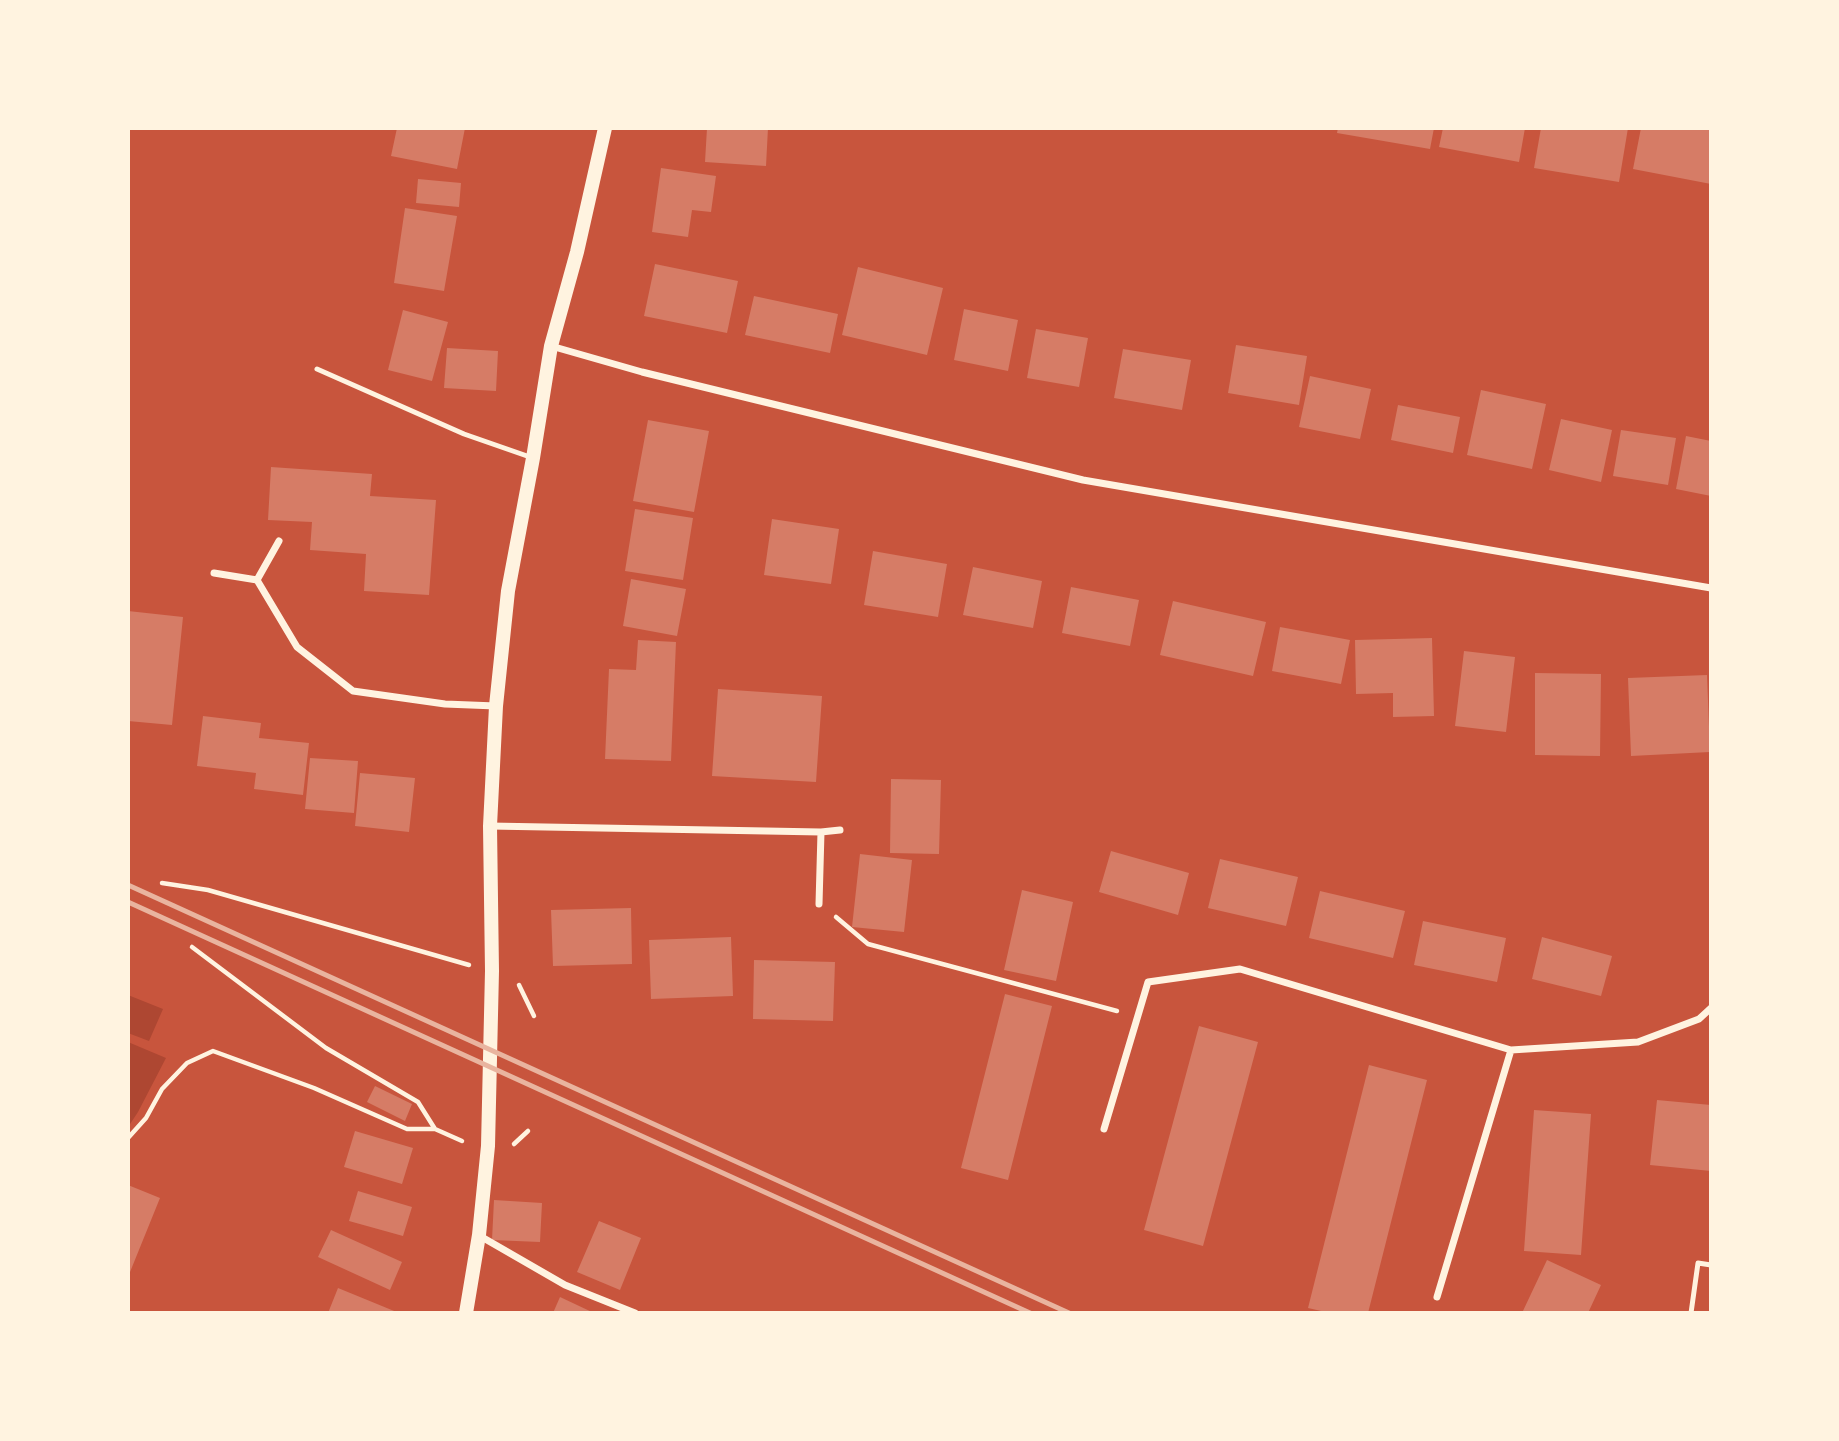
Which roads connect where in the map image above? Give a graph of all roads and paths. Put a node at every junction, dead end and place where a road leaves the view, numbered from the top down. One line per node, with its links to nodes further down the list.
1 (605, 128): 2 (main road)
2 (551, 346): 4 (main road); 8 (street)
3 (317, 369): 4 (lane)
4 (533, 457): 9 (main road)
5 (279, 541): 7 (street)
6 (214, 573): 7 (street)
7 (257, 580): 9 (street)
8 (1711, 588)
9 (496, 706): 10 (main road)
10 (490, 826): 12 (street); 24 (main road)
11 (840, 831): 12 (street)
12 (821, 832): 14 (street)
13 (162, 883): 16 (path)
14 (819, 904): 18 (path)
15 (192, 947): 20 (path)
16 (471, 966)
17 (1711, 1008): 19 (street)
18 (1137, 1016): 19 (street); 21 (street)
19 (1511, 1050): 26 (street)
20 (435, 1129): 22 (path); 23 (path)
21 (1104, 1129)
22 (128, 1138)
23 (466, 1142)
24 (479, 1235): 27 (main road); 28 (street)
25 (1711, 1265): 29 (lane)
26 (1437, 1297)
27 (466, 1313)
28 (635, 1313)
29 (1691, 1313)

